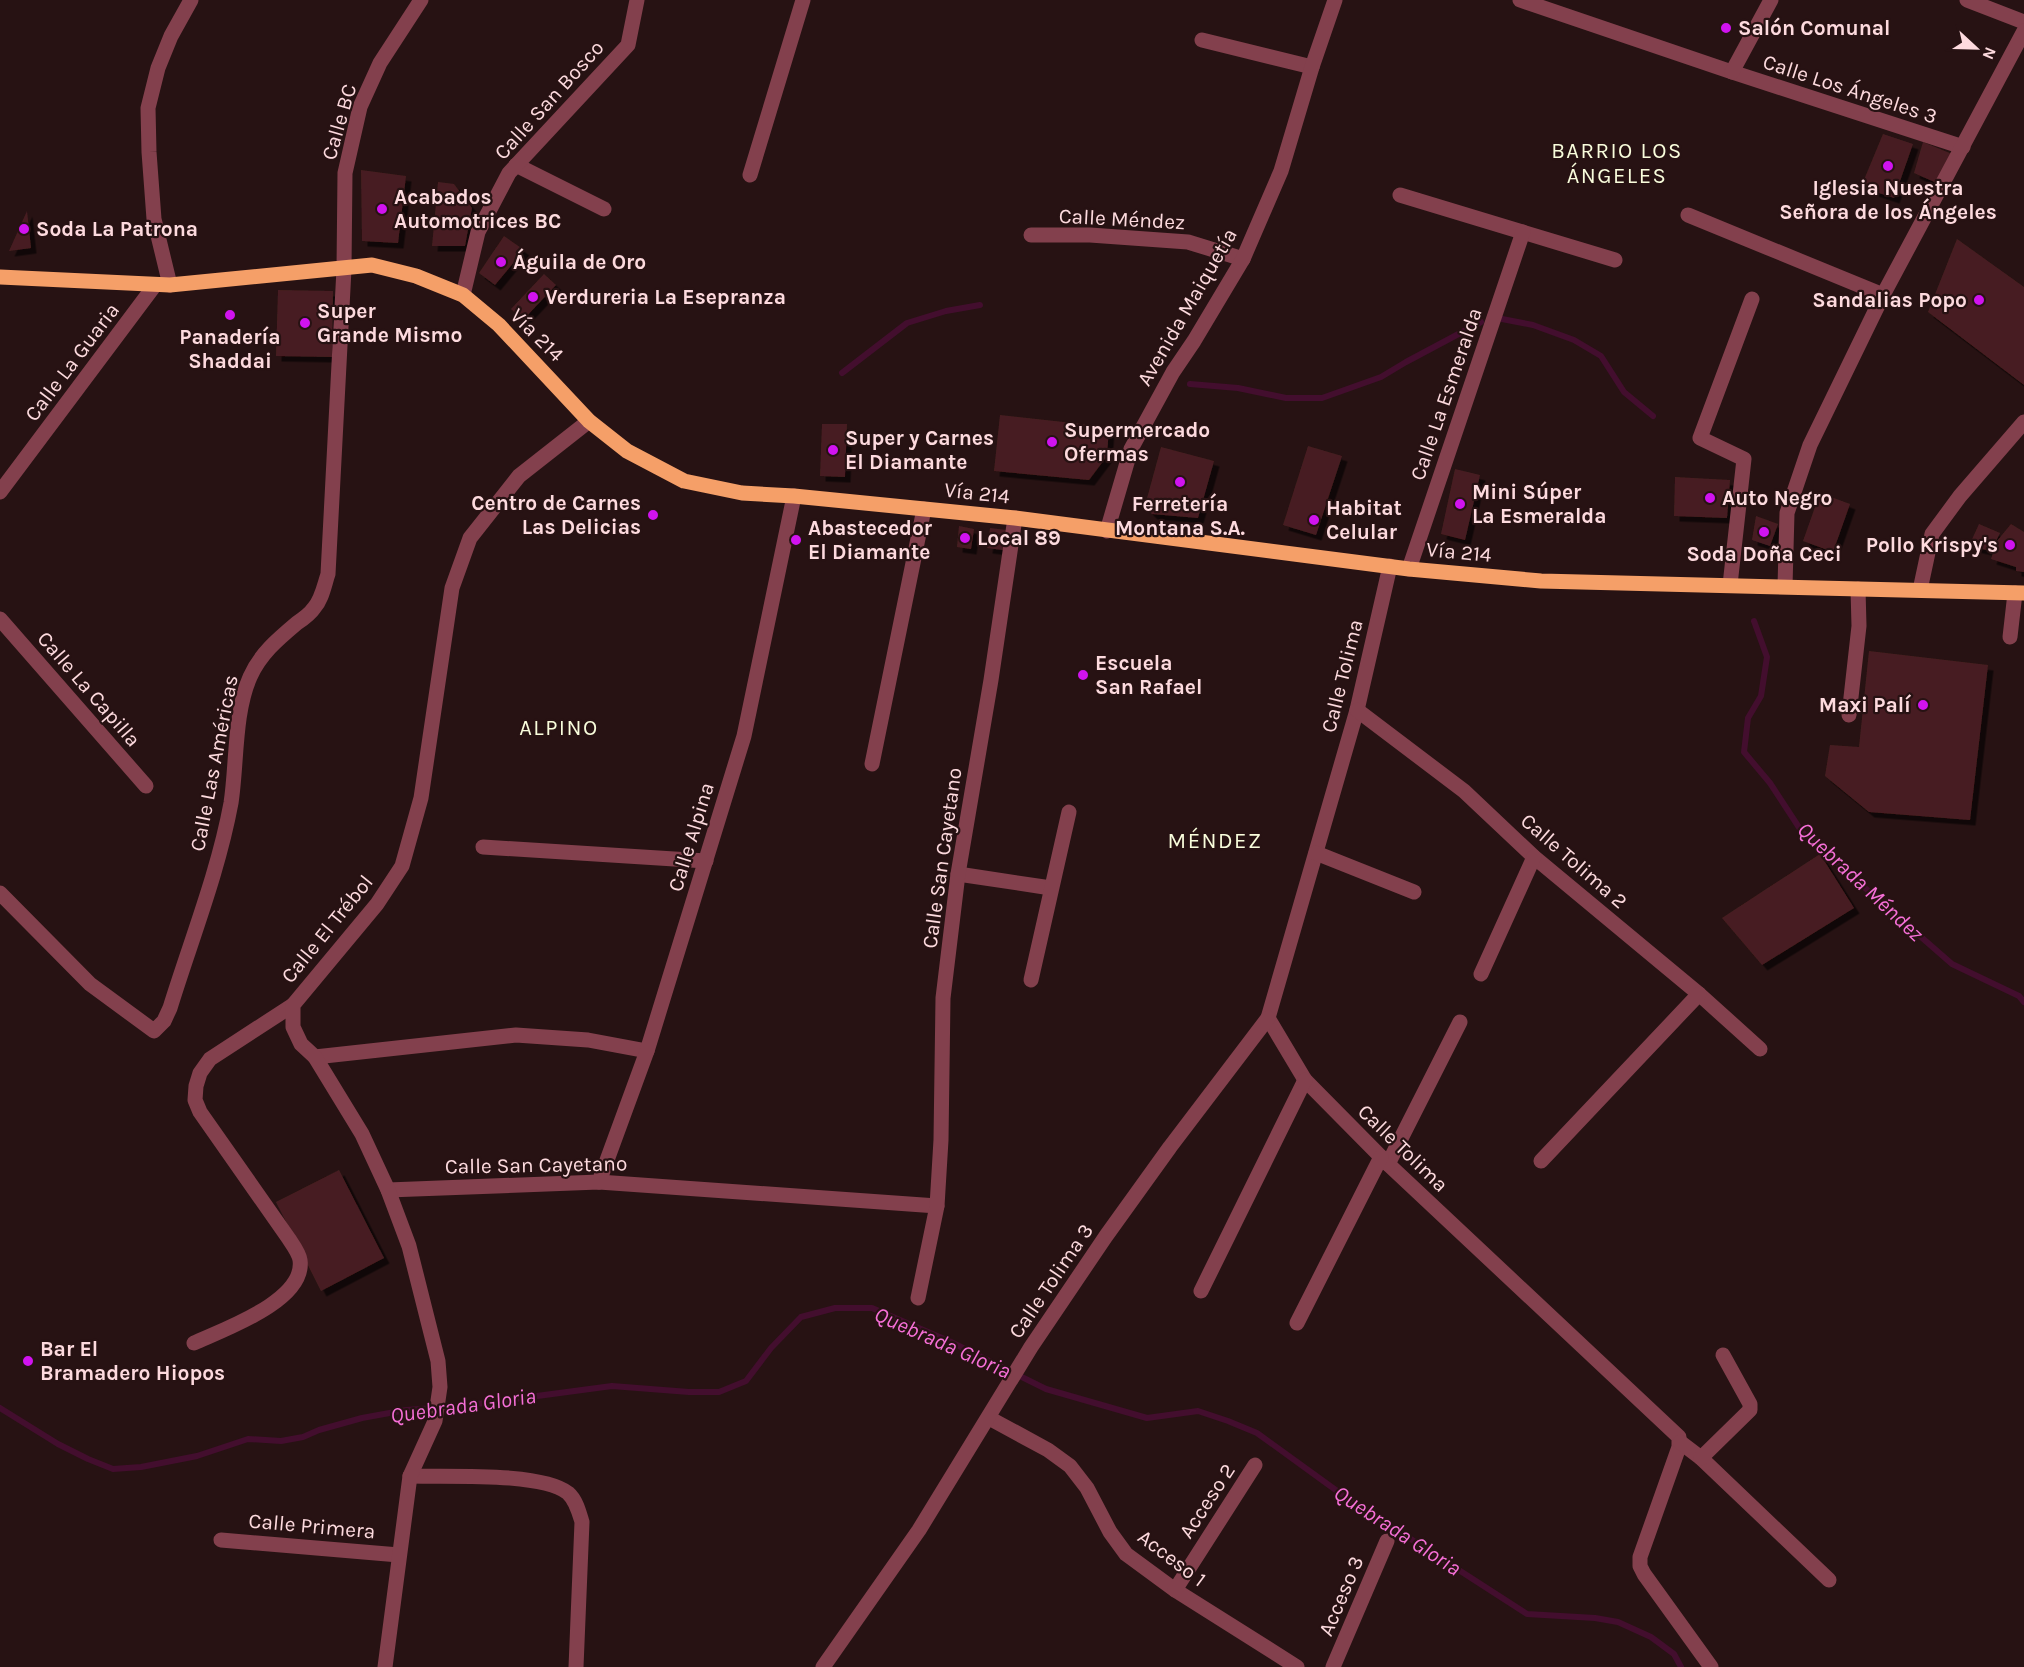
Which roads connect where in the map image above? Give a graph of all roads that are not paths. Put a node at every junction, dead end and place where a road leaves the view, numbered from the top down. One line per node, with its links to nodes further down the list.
1 (191, 0): 26 (street)
2 (421, 0): 24 (street, Calle BC)
3 (637, 0): 15 (street, Calle San Bosco)
4 (803, 0): 16 (street)
5 (1335, 0): 12 (street, Avenida Maiquetía)
6 (1520, 0): 13 (street, Calle Los Ángeles 3)
7 (1771, 0): 13 (street)
8 (1967, 0): 9 (street)
9 (2024, 22)
10 (1202, 40): 12 (street)
11 (2022, 40): 14 (street)
12 (1311, 67): 22 (street, Avenida Maiquetía)
13 (1732, 72): 14 (street, Calle Los Ángeles 3)
14 (1963, 147): 28 (street)
15 (516, 165): 18 (street); 27 (street, Calle San Bosco)
16 (750, 175)
17 (1400, 195): 20 (street)
18 (604, 209)
19 (1688, 215): 28 (street)
20 (1523, 232): 23 (street); 38 (street, Calle La Esmeralda)
21 (1031, 235): 22 (street, Calle Méndez)
22 (1243, 259): 36 (street, Avenida Maiquetía)
23 (1615, 260)
24 (344, 268): 26 (main road, Vía 214); 27 (main road, Vía 214); 58 (street, Calle Las Américas)
25 (0, 277): 26 (main road, Vía 214)
26 (163, 285): 32 (street, Calle La Guaria)
27 (463, 295): 30 (main road, Vía 214)
28 (1883, 296): 40 (street)
29 (1752, 299): 39 (street)
30 (590, 421): 33 (main road, Vía 214); 62 (street, Calle El Trébol)
31 (2024, 422): 42 (street)
32 (0, 492)
33 (794, 496): 34 (main road, Vía 214); 54 (street, Calle Alpina)
34 (924, 509): 35 (main road, Vía 214); 48 (street)
35 (1015, 518): 36 (main road, Vía 214); 55 (street, Calle San Cayetano)
36 (1107, 531): 37 (main road, Vía 214)
37 (1390, 566): 38 (main road, Vía 214); 46 (street, Calle Tolima)
38 (1409, 569): 39 (main road, Vía 214)
39 (1730, 585): 40 (main road, Vía 214)
40 (1785, 586): 41 (main road, Vía 214)
41 (1858, 589): 42 (main road, Vía 214); 47 (street)
42 (1920, 590): 43 (main road, Vía 214)
43 (2019, 593): 45 (street)
44 (0, 619): 49 (street, Calle La Capilla)
45 (2010, 637)
46 (1357, 710): 52 (street, Calle Tolima); 53 (street, Calle Tolima 2)
47 (1850, 715)
48 (872, 764)
49 (146, 786)
50 (1069, 812): 56 (street)
51 (483, 847): 54 (street)
52 (1316, 853): 57 (street); 63 (street, Calle Tolima)
53 (1534, 857): 59 (street); 61 (street, Calle Tolima 2)
54 (706, 861): 66 (street, Calle Alpina)
55 (958, 874): 56 (street); 73 (street, Calle San Cayetano)
56 (1052, 888): 60 (street)
57 (1414, 892)
58 (0, 893)
59 (1481, 974)
60 (1030, 980)
61 (1699, 994): 65 (street, Calle Tolima 2); 70 (street)
62 (293, 1005): 67 (street, Calle El Trébol); 77 (street)
63 (1269, 1018): 68 (street, Calle Tolima); 79 (street, Calle Tolima 3)
64 (1460, 1022): 69 (street)
65 (1760, 1049)
66 (647, 1051): 67 (street); 71 (street, Calle Alpina)
67 (315, 1057): 72 (street, Calle El Trébol)
68 (1305, 1080): 69 (street, Calle Tolima); 74 (street)
69 (1385, 1160): 76 (street); 80 (street, Calle Tolima)
70 (1541, 1161)
71 (599, 1182): 72 (street, Calle San Cayetano); 73 (street, Calle San Cayetano)
72 (388, 1190): 83 (street, Calle El Trébol)
73 (937, 1206): 75 (street, Calle San Cayetano)
74 (1201, 1291)
75 (918, 1298)
76 (1297, 1323)
77 (194, 1343)
78 (1723, 1355): 81 (street)
79 (989, 1418): 88 (street, Acceso 1); 91 (street, Calle Tolima 3)
80 (1680, 1442): 81 (street, Calle Tolima); 94 (street)
81 (1701, 1458): 87 (street, Calle Tolima)
82 (1255, 1465): 88 (street, Acceso 2)
83 (410, 1476): 86 (street, Calle El Trébol); 90 (street)
84 (221, 1540): 86 (street, Calle Primera)
85 (1387, 1541): 93 (street, Acceso 3)
86 (399, 1555): 89 (street, Calle El Trébol)
87 (1829, 1580)
88 (1175, 1590): 92 (street, Acceso 1)
89 (385, 1667)
90 (576, 1667)
91 (824, 1667)
92 (1297, 1667)
93 (1333, 1667)
94 (1711, 1667)

